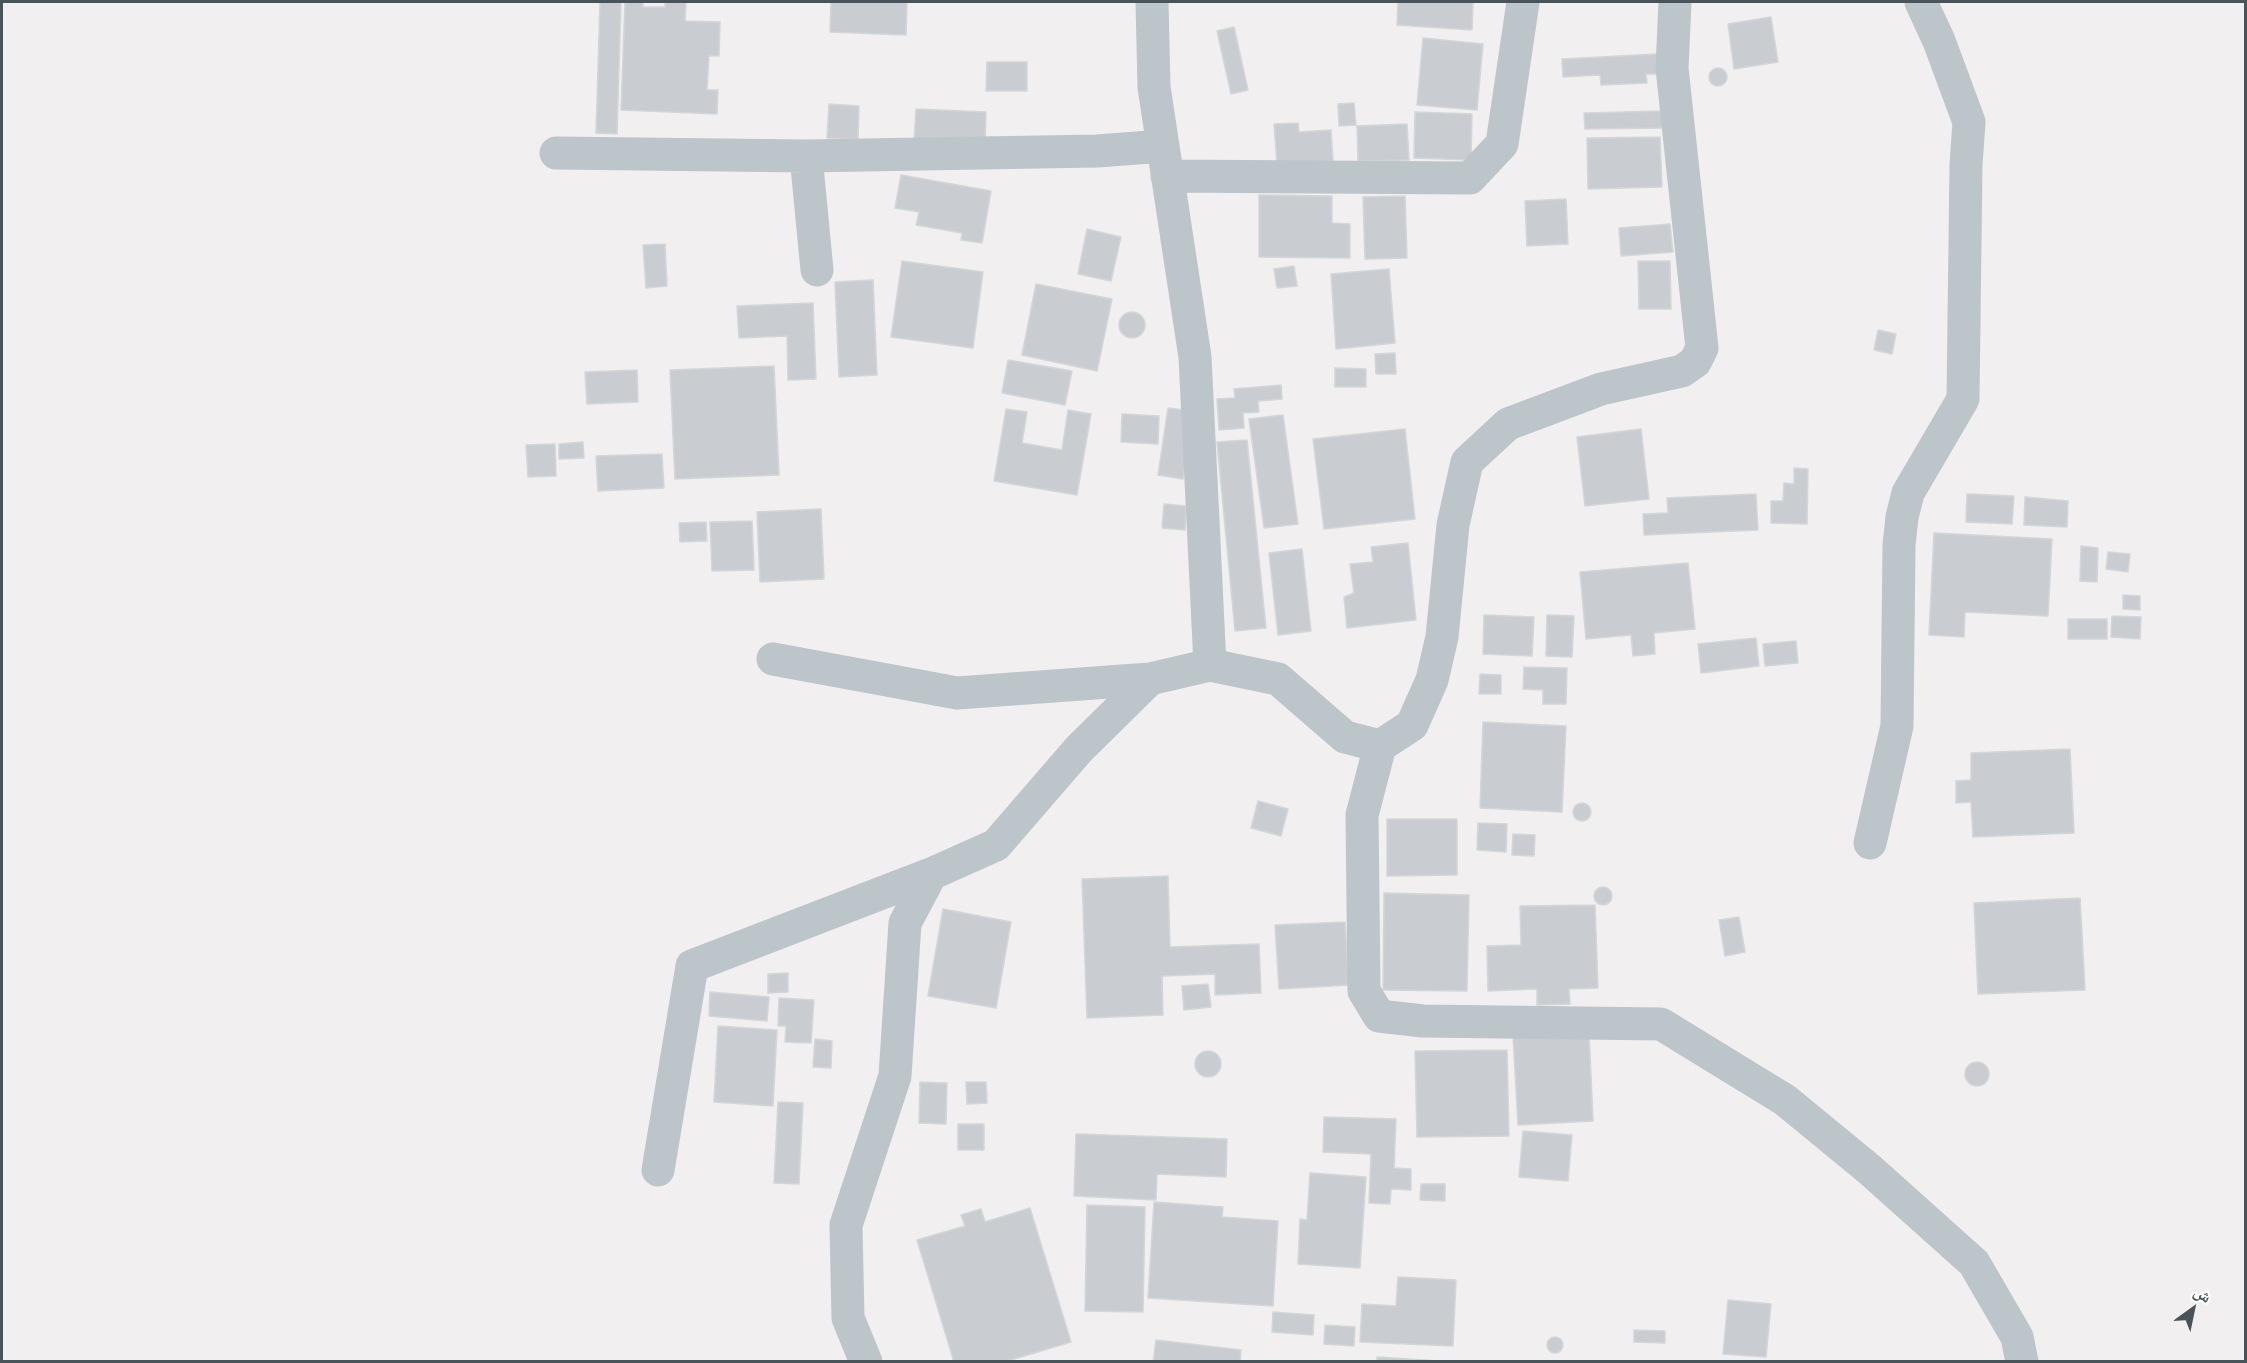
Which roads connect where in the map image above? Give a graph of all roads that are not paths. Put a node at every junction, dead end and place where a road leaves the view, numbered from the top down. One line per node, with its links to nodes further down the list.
1 (1152, 2): 7 (street)
2 (1522, 2): 7 (street)
3 (1675, 2): 12 (street)
4 (1921, 2): 13 (street)
5 (556, 153): 6 (street)
6 (806, 156): 7 (street); 8 (street)
7 (1165, 161): 10 (street)
8 (817, 270)
9 (773, 659): 11 (street)
10 (1210, 665): 11 (street); 12 (street)
11 (1150, 679): 14 (street)
12 (1380, 746): 17 (street)
13 (1870, 843)
14 (931, 874): 15 (street); 16 (street)
15 (658, 1170)
16 (866, 1362)
17 (2022, 1362)

